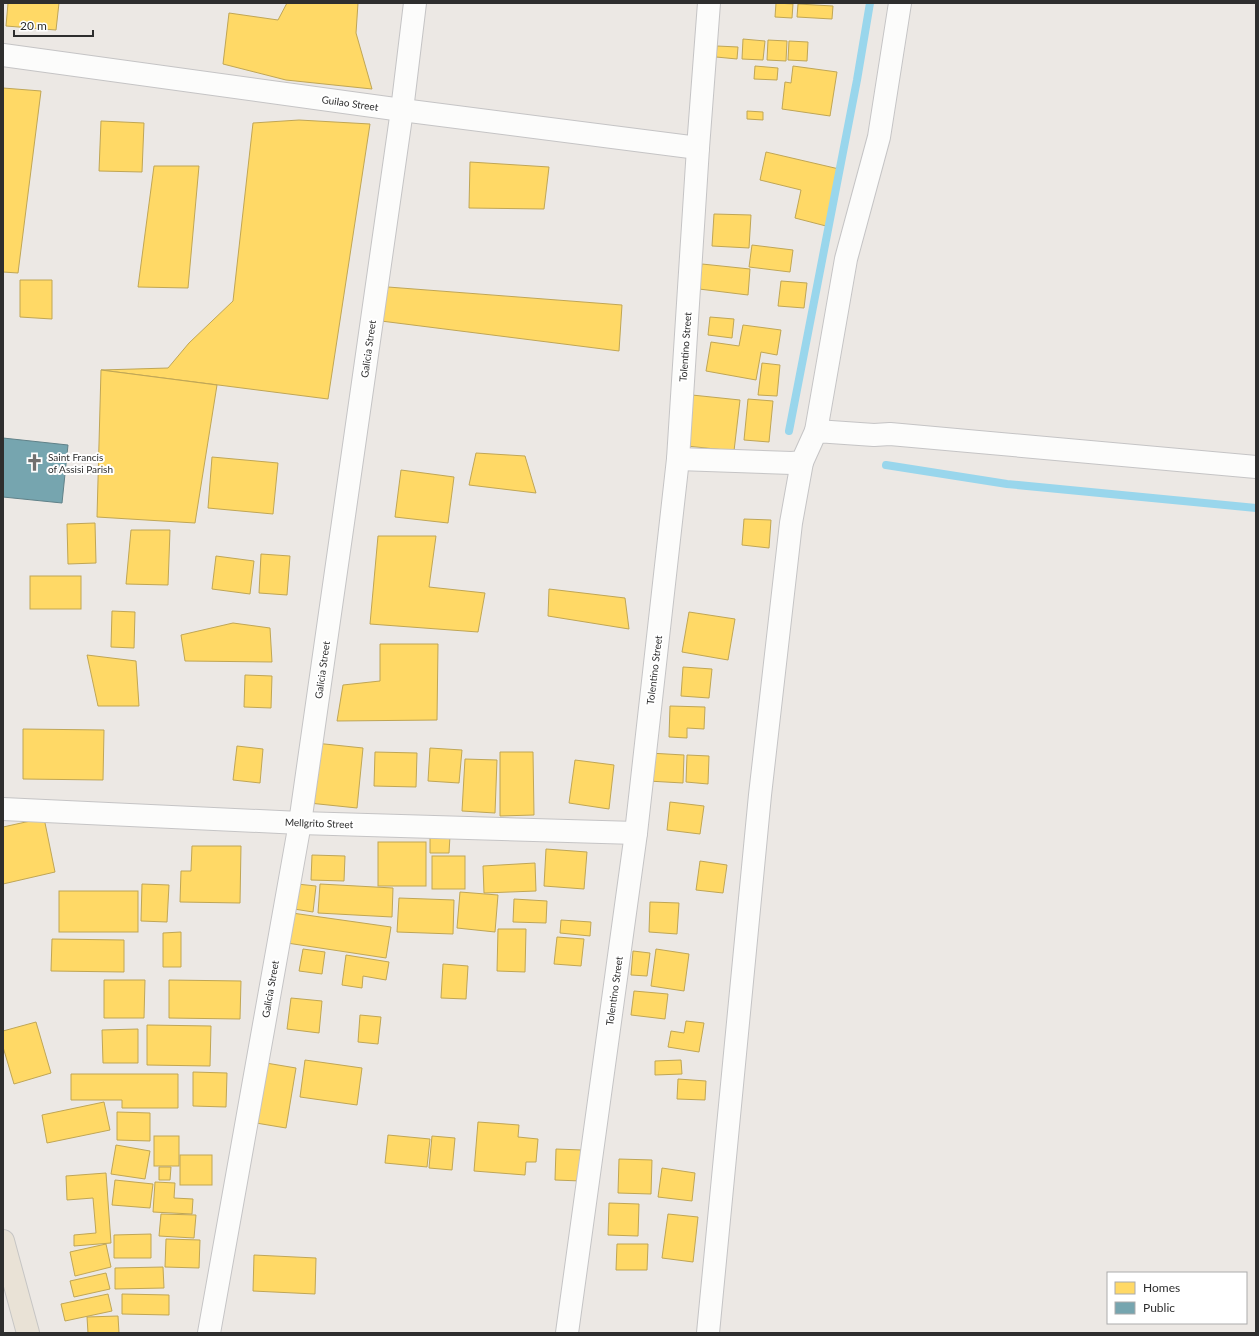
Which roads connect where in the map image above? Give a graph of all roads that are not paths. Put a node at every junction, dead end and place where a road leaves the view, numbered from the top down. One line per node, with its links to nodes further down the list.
1 (416, 3): 5 (street, Galicia Street)
2 (709, 3): 6 (street, Tolentino Street)
3 (900, 3): 7 (street)
4 (3, 55): 5 (street, Guilao Street)
5 (402, 110): 6 (street, Guilao Street); 12 (street, Galicia Street)
6 (698, 148): 8 (street, Tolentino Street)
7 (816, 431): 9 (street); 10 (street)
8 (678, 459): 9 (street); 13 (street, Tolentino Street)
9 (802, 462): 18 (street)
10 (1256, 467)
11 (3, 809): 12 (street, Mellgrito Street)
12 (300, 823): 13 (street, Mellgrito Street); 16 (street, Galicia Street)
13 (636, 833): 17 (street, Tolentino Street)
14 (3, 1241): 15 (highway)
15 (28, 1333)
16 (209, 1333)
17 (567, 1333)
18 (708, 1333)

